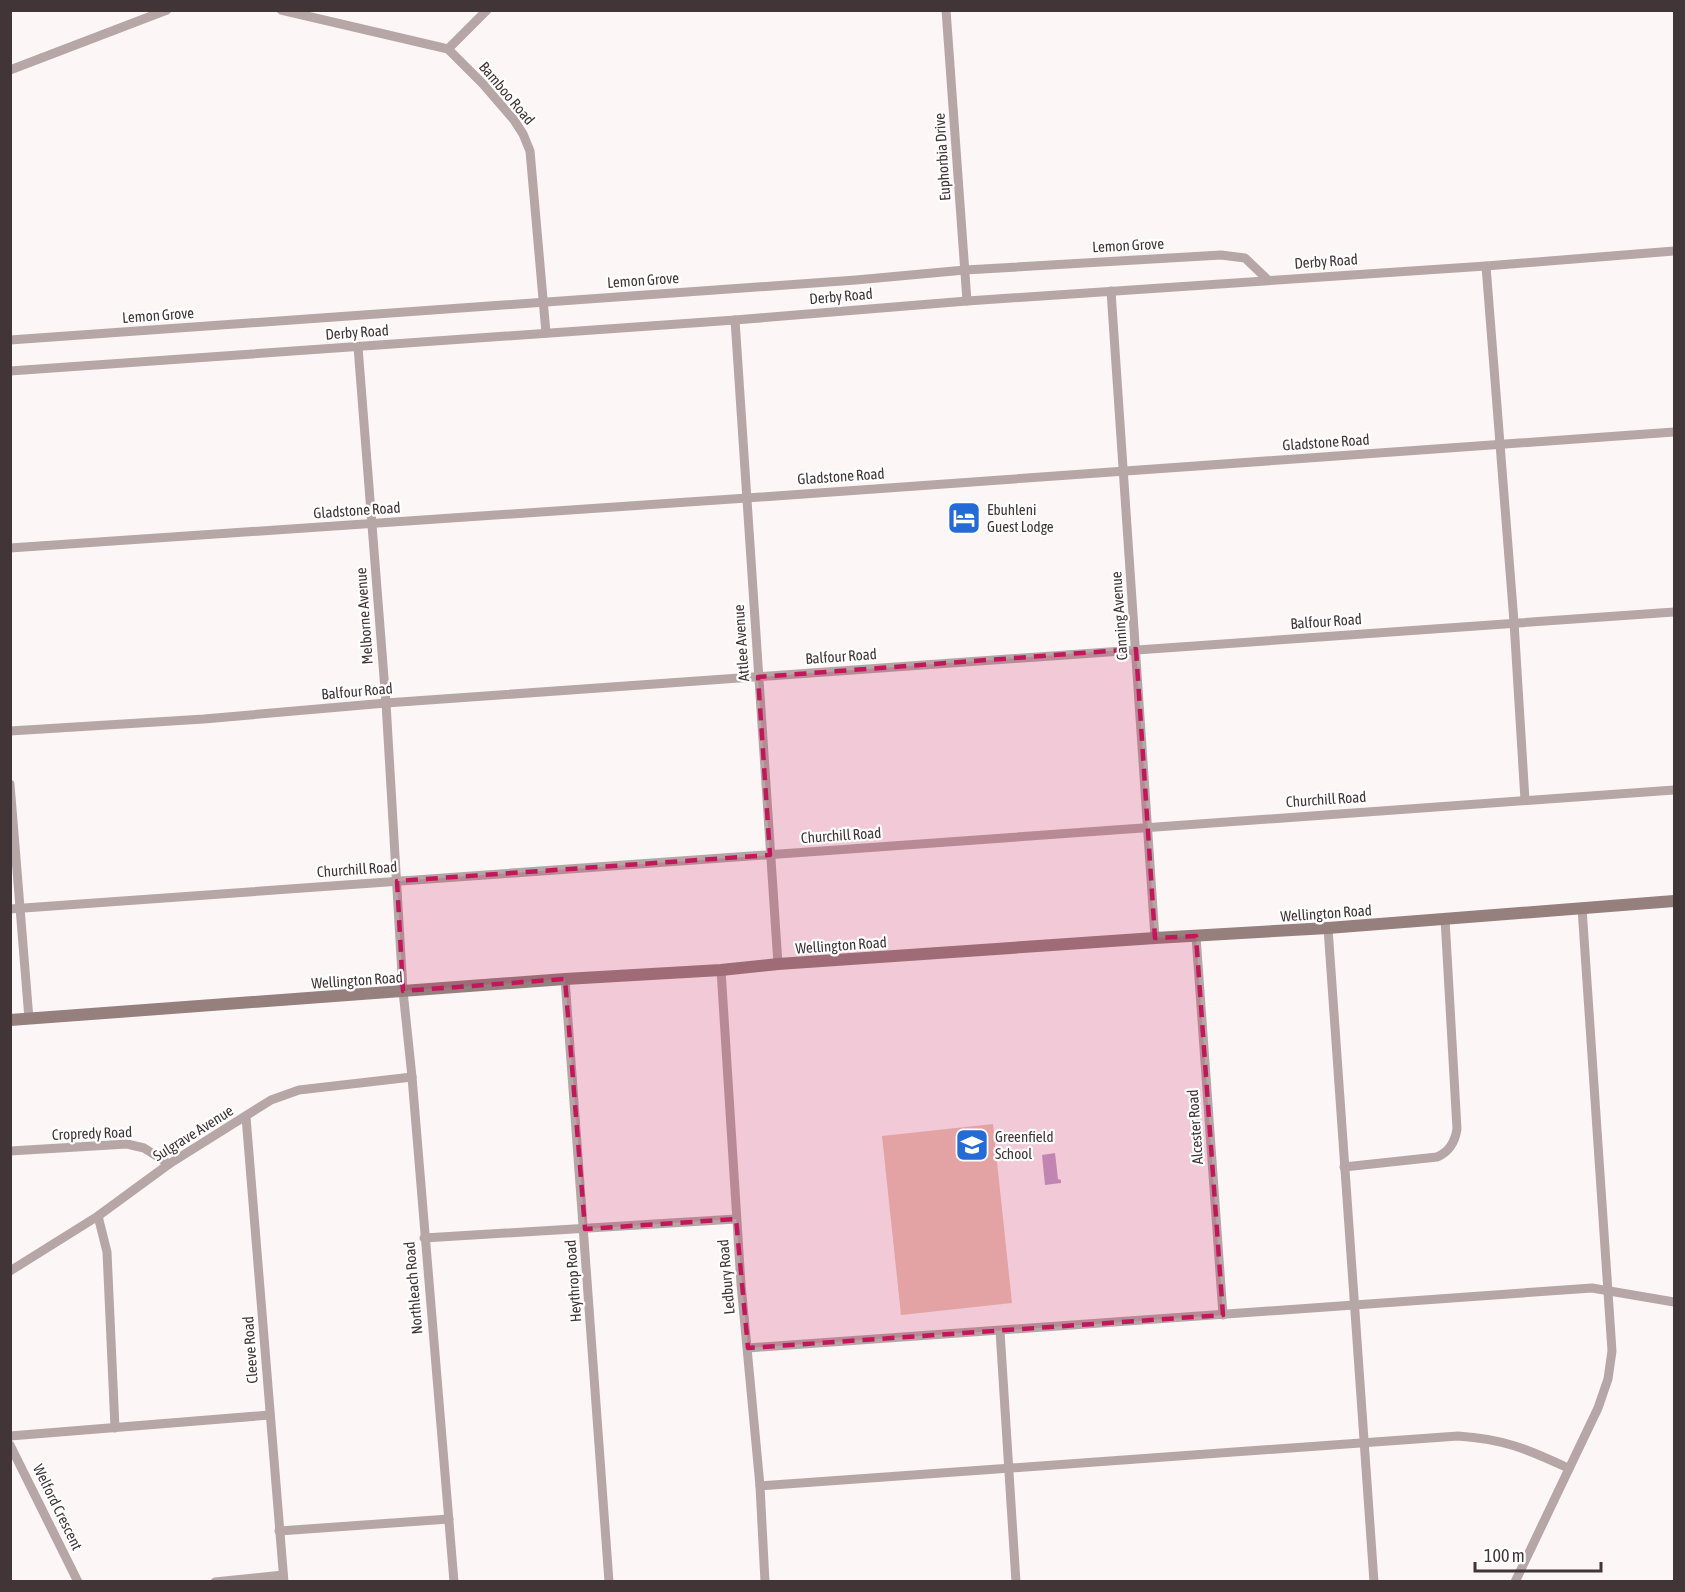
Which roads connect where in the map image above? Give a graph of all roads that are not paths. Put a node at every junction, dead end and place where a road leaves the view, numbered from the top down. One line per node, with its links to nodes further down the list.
1 (167, 10): 6 (street)
2 (281, 10): 5 (street)
3 (487, 10): 5 (street)
4 (946, 10): 9 (street, Euphorbia Drive)
5 (448, 49): 13 (street, Bamboo Road)
6 (10, 70)
7 (1674, 251): 8 (street, Derby Road)
8 (1486, 266): 10 (street, Derby Road); 20 (street)
9 (964, 270): 10 (street, Lemon Grove); 12 (street, Euphorbia Drive); 13 (street, Lemon Grove)
10 (1268, 280): 11 (street, Derby Road)
11 (1111, 291): 12 (street, Derby Road); 21 (street, Canning Avenue)
12 (967, 301): 14 (street, Derby Road)
13 (542, 302): 15 (street, Bamboo Road); 16 (street, Lemon Grove)
14 (735, 320): 15 (street, Derby Road); 22 (street, Attlee Avenue)
15 (546, 333): 17 (street, Derby Road)
16 (10, 340)
17 (358, 347): 18 (street, Derby Road); 23 (street, Melborne Avenue)
18 (10, 371)
19 (1674, 432): 20 (street, Gladstone Road)
20 (1499, 445): 21 (street, Gladstone Road); 26 (street)
21 (1123, 471): 22 (street, Gladstone Road); 27 (street, Canning Avenue)
22 (747, 498): 23 (street, Gladstone Road); 28 (street, Attlee Avenue)
23 (371, 524): 24 (street, Gladstone Road); 29 (street, Melborne Avenue)
24 (10, 548)
25 (1674, 612): 26 (street, Balfour Road)
26 (1514, 622): 27 (street, Balfour Road); 33 (street)
27 (1136, 649): 28 (street, Balfour Road); 34 (street, Canning Avenue)
28 (758, 677): 29 (street, Balfour Road); 35 (street, Attlee Avenue)
29 (386, 703): 30 (street, Balfour Road); 36 (street, Melborne Avenue)
30 (10, 731)
31 (10, 784): 40 (street)
32 (1674, 790): 33 (street, Churchill Road)
33 (1525, 800): 34 (street, Churchill Road)
34 (1148, 828): 35 (street, Churchill Road); 44 (street, Canning Avenue)
35 (770, 855): 36 (street, Churchill Road); 45 (street, Attlee Avenue)
36 (397, 881): 40 (street, Churchill Road); 48 (street, Melborne Avenue)
37 (1674, 901): 38 (main road, Wellington Road)
38 (1582, 908): 41 (main road, Wellington Road); 61 (street)
39 (10, 909): 40 (street, Churchill Road)
40 (21, 909): 49 (street)
41 (1445, 919): 42 (main road, Wellington Road); 55 (street)
42 (1328, 928): 43 (main road, Wellington Road); 55 (street)
43 (1196, 936): 44 (main road, Wellington Road); 64 (street, Alcester Road)
44 (1155, 938): 45 (main road, Wellington Road)
45 (778, 964): 46 (main road, Wellington Road)
46 (721, 970): 47 (main road, Wellington Road); 57 (street, Ledbury Road)
47 (565, 979): 48 (main road, Wellington Road); 58 (street, Heythrop Road)
48 (403, 992): 49 (main road, Wellington Road); 51 (street, Northleach Road)
49 (29, 1019): 50 (main road, Wellington Road)
50 (10, 1020)
51 (412, 1077): 52 (street, Sulgrave Avenue); 59 (street, Northleach Road)
52 (246, 1117): 54 (street, Sulgrave Avenue); 67 (street, Cleeve Road)
53 (10, 1151): 54 (street, Cropredy Road)
54 (169, 1164): 56 (street, Sulgrave Avenue)
55 (1344, 1167): 63 (street)
56 (98, 1216): 60 (street, Sulgrave Avenue); 68 (street)
57 (736, 1219): 58 (street); 66 (street, Ledbury Road)
58 (585, 1229): 59 (street); 81 (street, Heythrop Road)
59 (424, 1238): 75 (street, Northleach Road)
60 (10, 1271)
61 (1607, 1289): 62 (street); 63 (street); 73 (street)
62 (1674, 1302)
63 (1354, 1306): 64 (street); 70 (street)
64 (1223, 1316): 65 (street)
65 (1000, 1331): 66 (street); 72 (street)
66 (748, 1348): 74 (street, Ledbury Road)
67 (270, 1415): 68 (street); 76 (street, Cleeve Road)
68 (115, 1428): 69 (street)
69 (10, 1436)
70 (1364, 1443): 72 (street); 73 (street); 84 (street)
71 (10, 1445): 78 (street, Welford Crescent)
72 (1007, 1468): 74 (street); 83 (street)
73 (1568, 1468): 85 (street)
74 (760, 1486): 82 (street, Ledbury Road)
75 (449, 1519): 76 (street); 80 (street, Northleach Road)
76 (279, 1531): 77 (street, Cleeve Road)
77 (284, 1578): 79 (street)
78 (78, 1581)
79 (215, 1581)
80 (454, 1581)
81 (609, 1581)
82 (765, 1581)
83 (1016, 1581)
84 (1374, 1581)
85 (1515, 1581)

